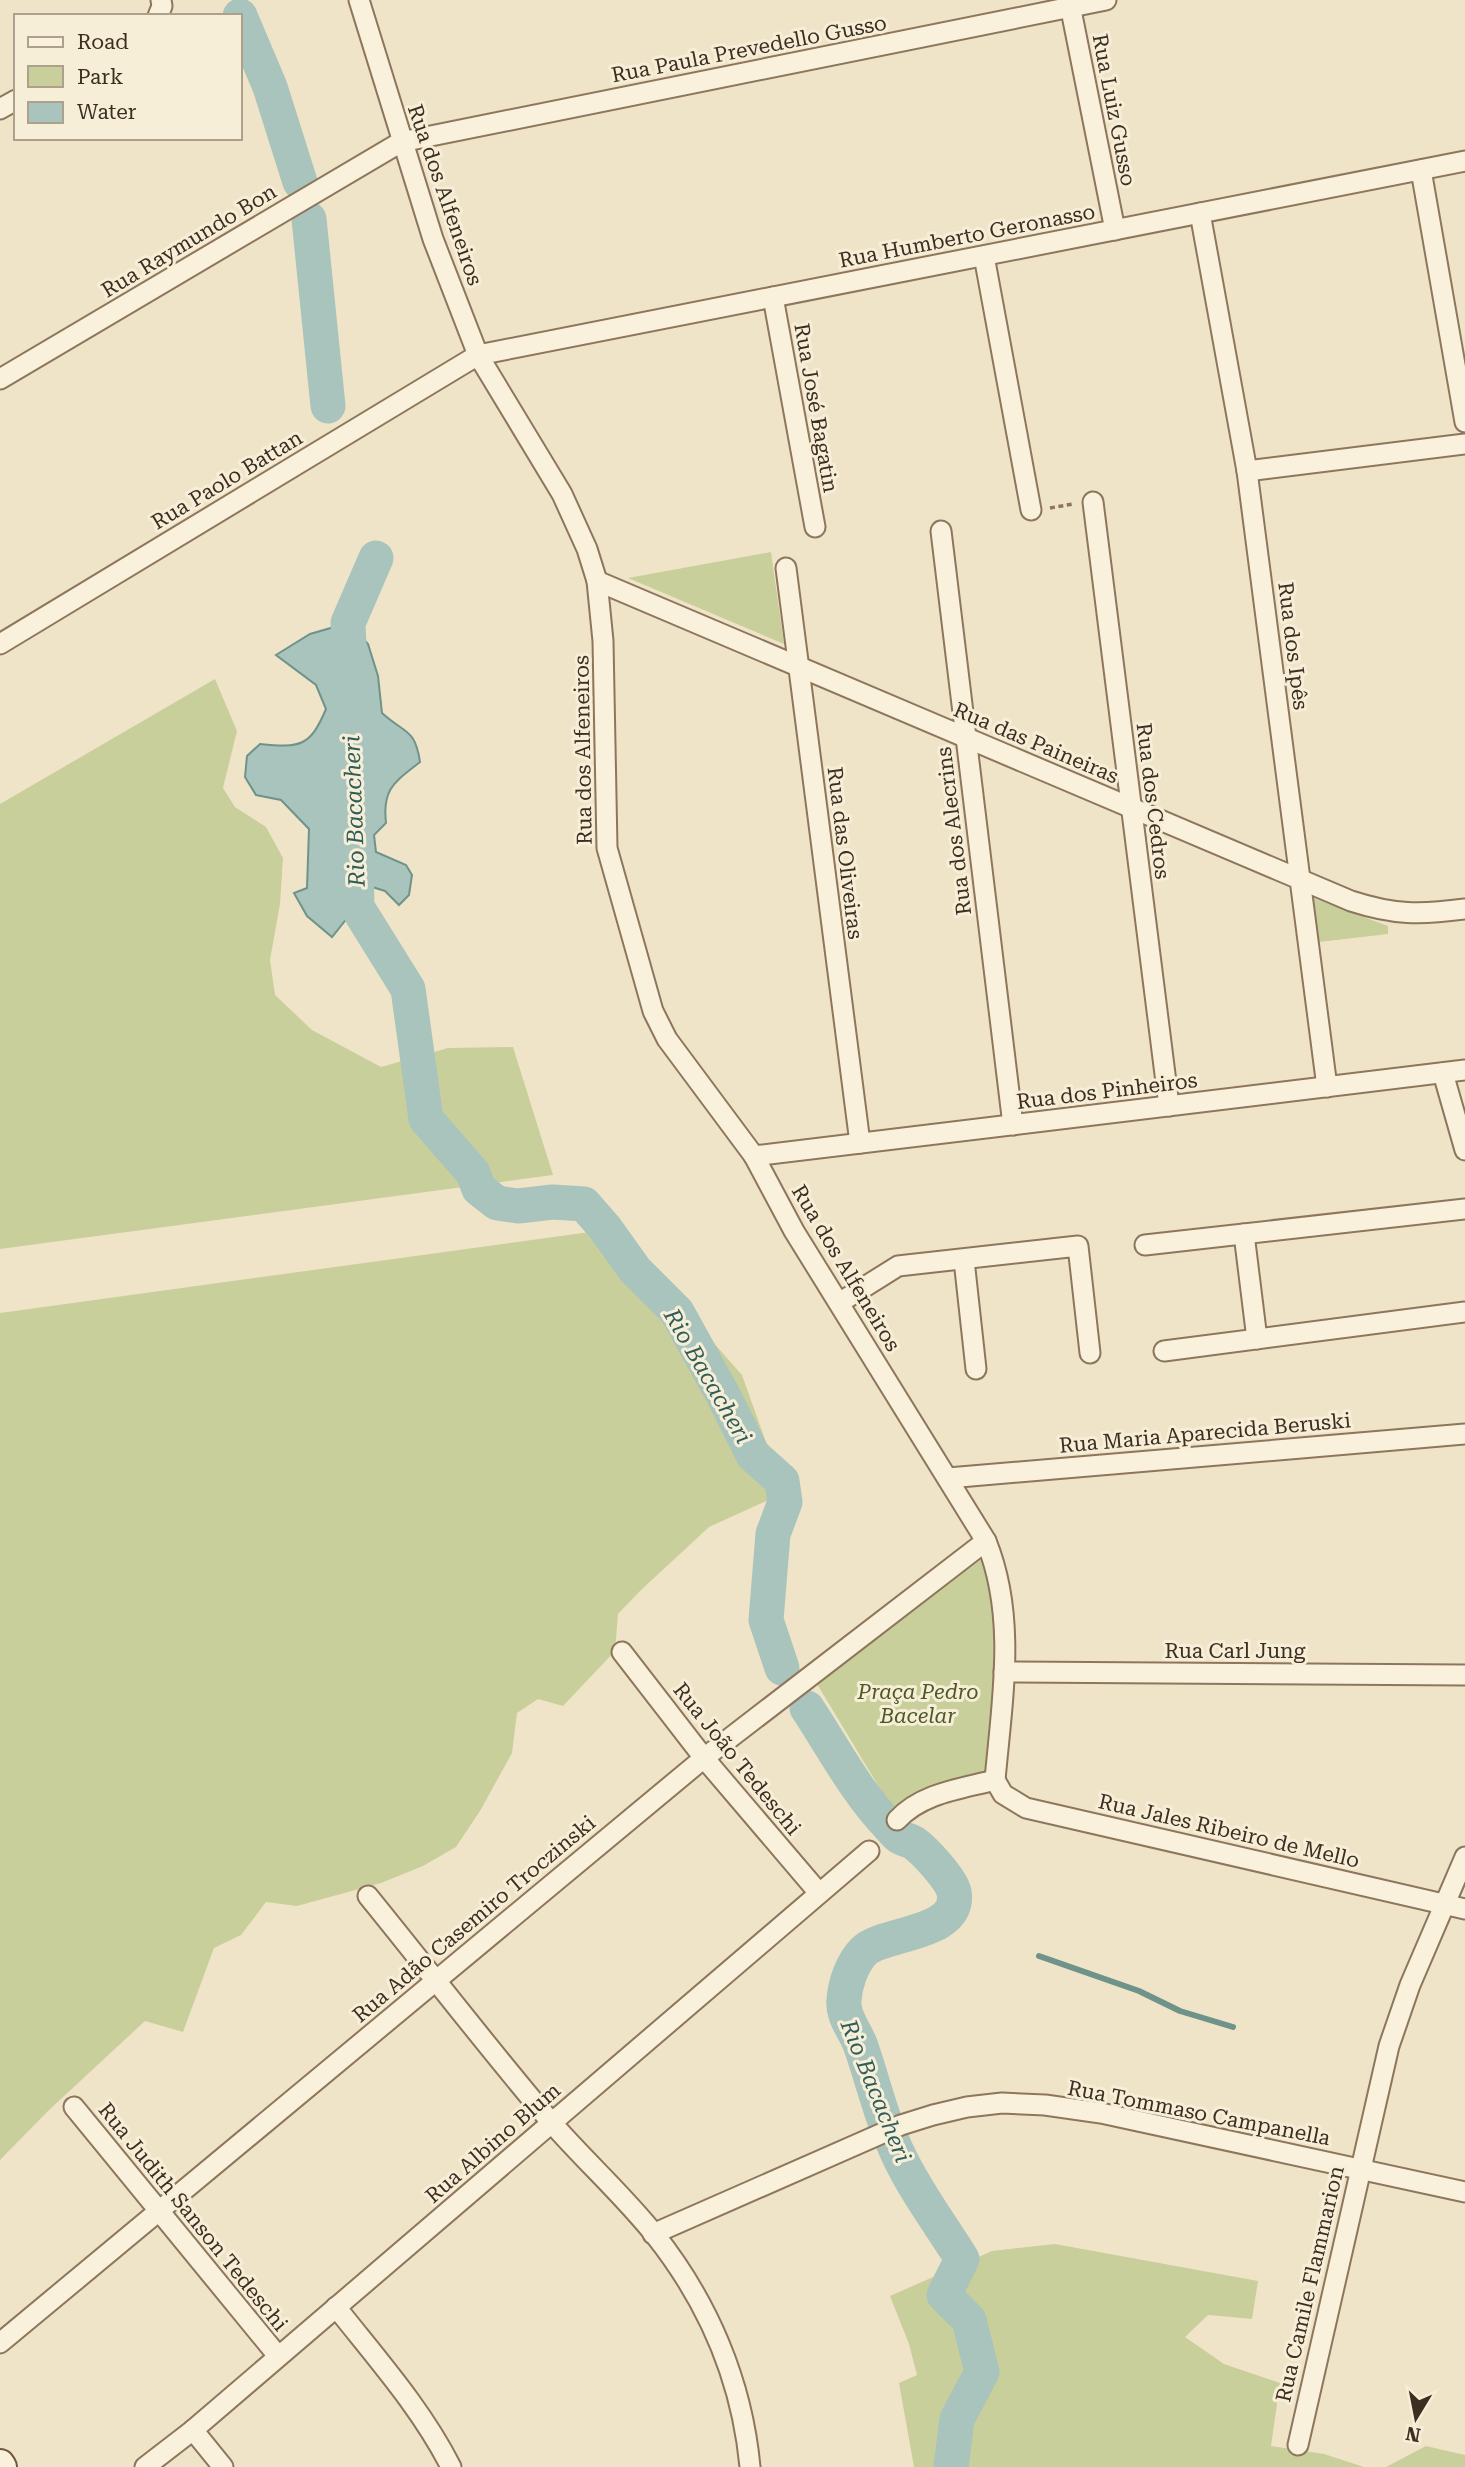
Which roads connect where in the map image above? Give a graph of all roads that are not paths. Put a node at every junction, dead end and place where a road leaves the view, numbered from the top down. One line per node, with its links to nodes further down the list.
1 (359, 0): 4 (street, Rua dos Alfeneiros)
2 (1106, 0): 3 (street, Rua Paula Prevedello Gusso)
3 (1069, 4): 4 (street, Rua Paula Prevedello Gusso); 8 (street, Rua Luiz Gusso)
4 (401, 142): 11 (street, Rua dos Alfeneiros); 12 (street, Rua Raymundo Bon)
5 (1465, 161): 6 (street, Rua Humberto Geronasso)
6 (1420, 170): 7 (street, Rua Humberto Geronasso); 13 (street)
7 (1200, 214): 8 (street, Rua Humberto Geronasso); 15 (street, Rua dos Ipês)
8 (1115, 230): 9 (street, Rua Humberto Geronasso)
9 (984, 256): 10 (street, Rua Humberto Geronasso); 17 (street)
10 (772, 298): 11 (street, Rua Humberto Geronasso); 18 (street, Rua José Bagatin)
11 (478, 355): 21 (street, Rua dos Alfeneiros); 22 (street, Rua Paolo Battan)
12 (0, 379)
13 (1465, 422)
14 (1465, 444): 15 (street)
15 (1247, 471): 26 (street, Rua dos Ipês)
16 (1093, 502): 25 (street, Rua dos Cedros)
17 (1031, 510)
18 (815, 527)
19 (941, 531): 24 (street, Rua dos Alecrins)
20 (786, 568): 23 (street, Rua das Oliveiras)
21 (597, 581): 23 (street, Rua das Paineiras); 35 (street, Rua dos Alfeneiros)
22 (0, 644)
23 (798, 667): 24 (street, Rua das Paineiras); 33 (street, Rua das Oliveiras)
24 (966, 738): 25 (street, Rua das Paineiras); 32 (street, Rua dos Alecrins)
25 (1131, 808): 26 (street, Rua das Paineiras); 31 (street, Rua dos Cedros)
26 (1300, 880): 27 (street, Rua das Paineiras); 30 (street, Rua dos Ipês)
27 (1465, 909)
28 (1465, 1070): 29 (street, Rua dos Pinheiros)
29 (1443, 1073): 30 (street, Rua dos Pinheiros); 34 (street)
30 (1327, 1087): 31 (street, Rua dos Pinheiros)
31 (1169, 1106): 32 (street, Rua dos Pinheiros)
32 (1013, 1125): 33 (street, Rua dos Pinheiros)
33 (860, 1143): 35 (street, Rua dos Pinheiros)
34 (1465, 1150)
35 (754, 1156): 40 (street, Rua dos Alfeneiros)
36 (1465, 1209): 37 (street)
37 (1244, 1234): 38 (street); 42 (street)
38 (1145, 1245)
39 (964, 1260): 40 (street); 44 (street); 45 (street)
40 (839, 1303): 47 (street, Rua dos Alfeneiros)
41 (1465, 1312): 42 (street)
42 (1257, 1339): 43 (street)
43 (1164, 1351)
44 (1090, 1353)
45 (976, 1369)
46 (1465, 1434): 47 (street, Rua Maria Aparecida Beruski)
47 (948, 1478): 48 (street, Rua dos Alfeneiros)
48 (986, 1541): 50 (street, Rua dos Alfeneiros); 52 (street, Rua Adão Casemiro Troczinski)
49 (622, 1652): 52 (street, Rua João Tedeschi)
50 (1004, 1672): 51 (street, Rua Carl Jung); 53 (street, Rua dos Alfeneiros)
51 (1465, 1675)
52 (704, 1758): 57 (street, Rua João Tedeschi); 61 (street, Rua Adão Casemiro Troczinski)
53 (995, 1780): 54 (street); 59 (street, Rua Jales Ribeiro de Mello)
54 (897, 1820)
55 (869, 1851): 57 (street, Rua Albino Blum)
56 (1465, 1857): 59 (street, Rua Camile Flammarion)
57 (819, 1894): 63 (street, Rua Albino Blum)
58 (368, 1896): 61 (street)
59 (1445, 1904): 60 (street, Rua Jales Ribeiro de Mello); 64 (street, Rua Camile Flammarion)
60 (1465, 1909)
61 (436, 1980): 63 (street); 66 (street, Rua Adão Casemiro Troczinski)
62 (74, 2107): 66 (street, Rua Judith Sanson Tedeschi)
63 (552, 2122): 67 (street); 68 (street, Rua Albino Blum)
64 (1359, 2168): 65 (street, Rua Tommaso Campanella); 67 (street, Rua Tommaso Campanella); 72 (street, Rua Camile Flammarion)
65 (1465, 2192)
66 (159, 2211): 69 (street, Rua Adão Casemiro Troczinski); 70 (street, Rua Judith Sanson Tedeschi)
67 (653, 2234): 76 (street)
68 (336, 2307): 70 (street, Rua Albino Blum); 75 (street)
69 (0, 2343)
70 (278, 2356): 71 (street, Rua Albino Blum)
71 (193, 2430): 73 (street, Rua Albino Blum); 74 (street)
72 (1297, 2445)
73 (145, 2467)
74 (223, 2467)
75 (451, 2467)
76 (750, 2467)

